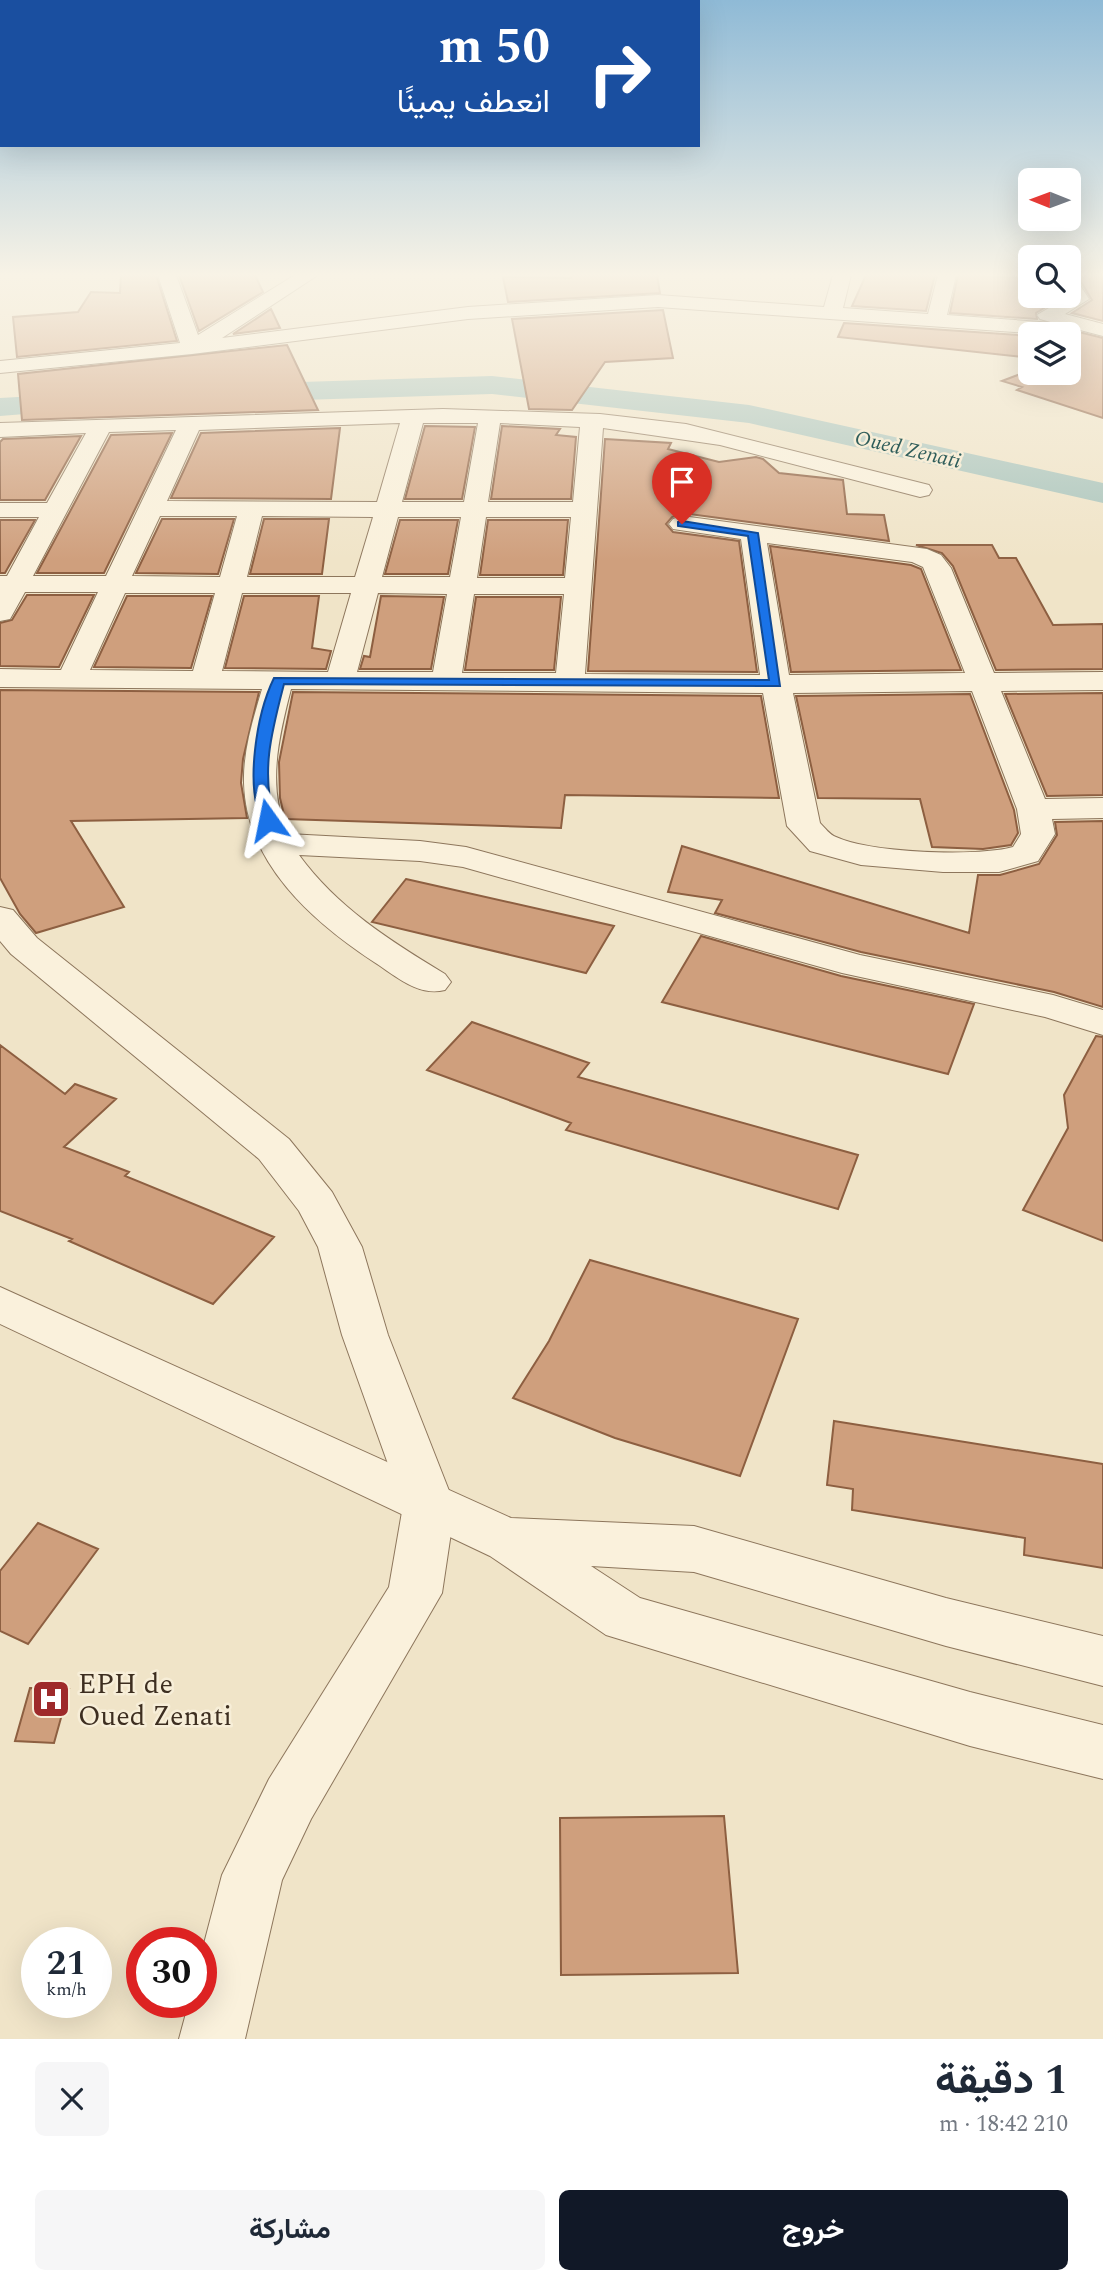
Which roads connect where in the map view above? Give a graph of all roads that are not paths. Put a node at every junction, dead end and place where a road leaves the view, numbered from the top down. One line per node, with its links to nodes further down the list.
1 (413, 417): 2 (street); 4 (street); 10 (street)
2 (491, 418): 3 (street); 13 (street)
3 (592, 421): 7 (street); 14 (street)
4 (190, 424): 5 (street); 8 (street)
5 (100, 427): 6 (street); 12 (street)
6 (1, 431)
7 (920, 490)
8 (151, 508): 9 (street); 18 (street)
9 (252, 508): 10 (street); 19 (street)
10 (388, 509): 13 (street); 20 (street)
11 (0, 510): 12 (street)
12 (55, 510): 17 (street)
13 (475, 510): 14 (street); 21 (street)
14 (583, 510): 22 (street)
15 (682, 524): 16 (street)
16 (753, 533): 32 (street); 33 (street)
17 (8, 584): 18 (street); 23 (street)
18 (115, 584): 19 (street); 25 (street)
19 (231, 585): 20 (street); 26 (street)
20 (367, 585): 21 (street); 28 (street)
21 (463, 586): 22 (street); 29 (street)
22 (576, 586): 31 (street)
23 (0, 613)
24 (0, 678): 25 (street)
25 (71, 679): 26 (street)
26 (205, 680): 27 (street)
27 (279, 680): 28 (street); 36 (street)
28 (340, 681): 29 (street)
29 (446, 681): 31 (street)
30 (1103, 681): 32 (street)
31 (570, 682): 33 (street)
32 (984, 683): 33 (street); 35 (street)
33 (776, 684): 35 (street)
34 (1103, 808): 35 (street)
35 (1033, 810)
36 (275, 844): 38 (street); 39 (street)
37 (0, 918): 41 (street)
38 (432, 982)
39 (1103, 1023)
40 (0, 1304): 41 (street)
41 (429, 1506): 42 (street); 45 (street)
42 (508, 1539): 43 (street); 44 (street)
43 (1103, 1661)
44 (1103, 1752)
45 (212, 2039)

